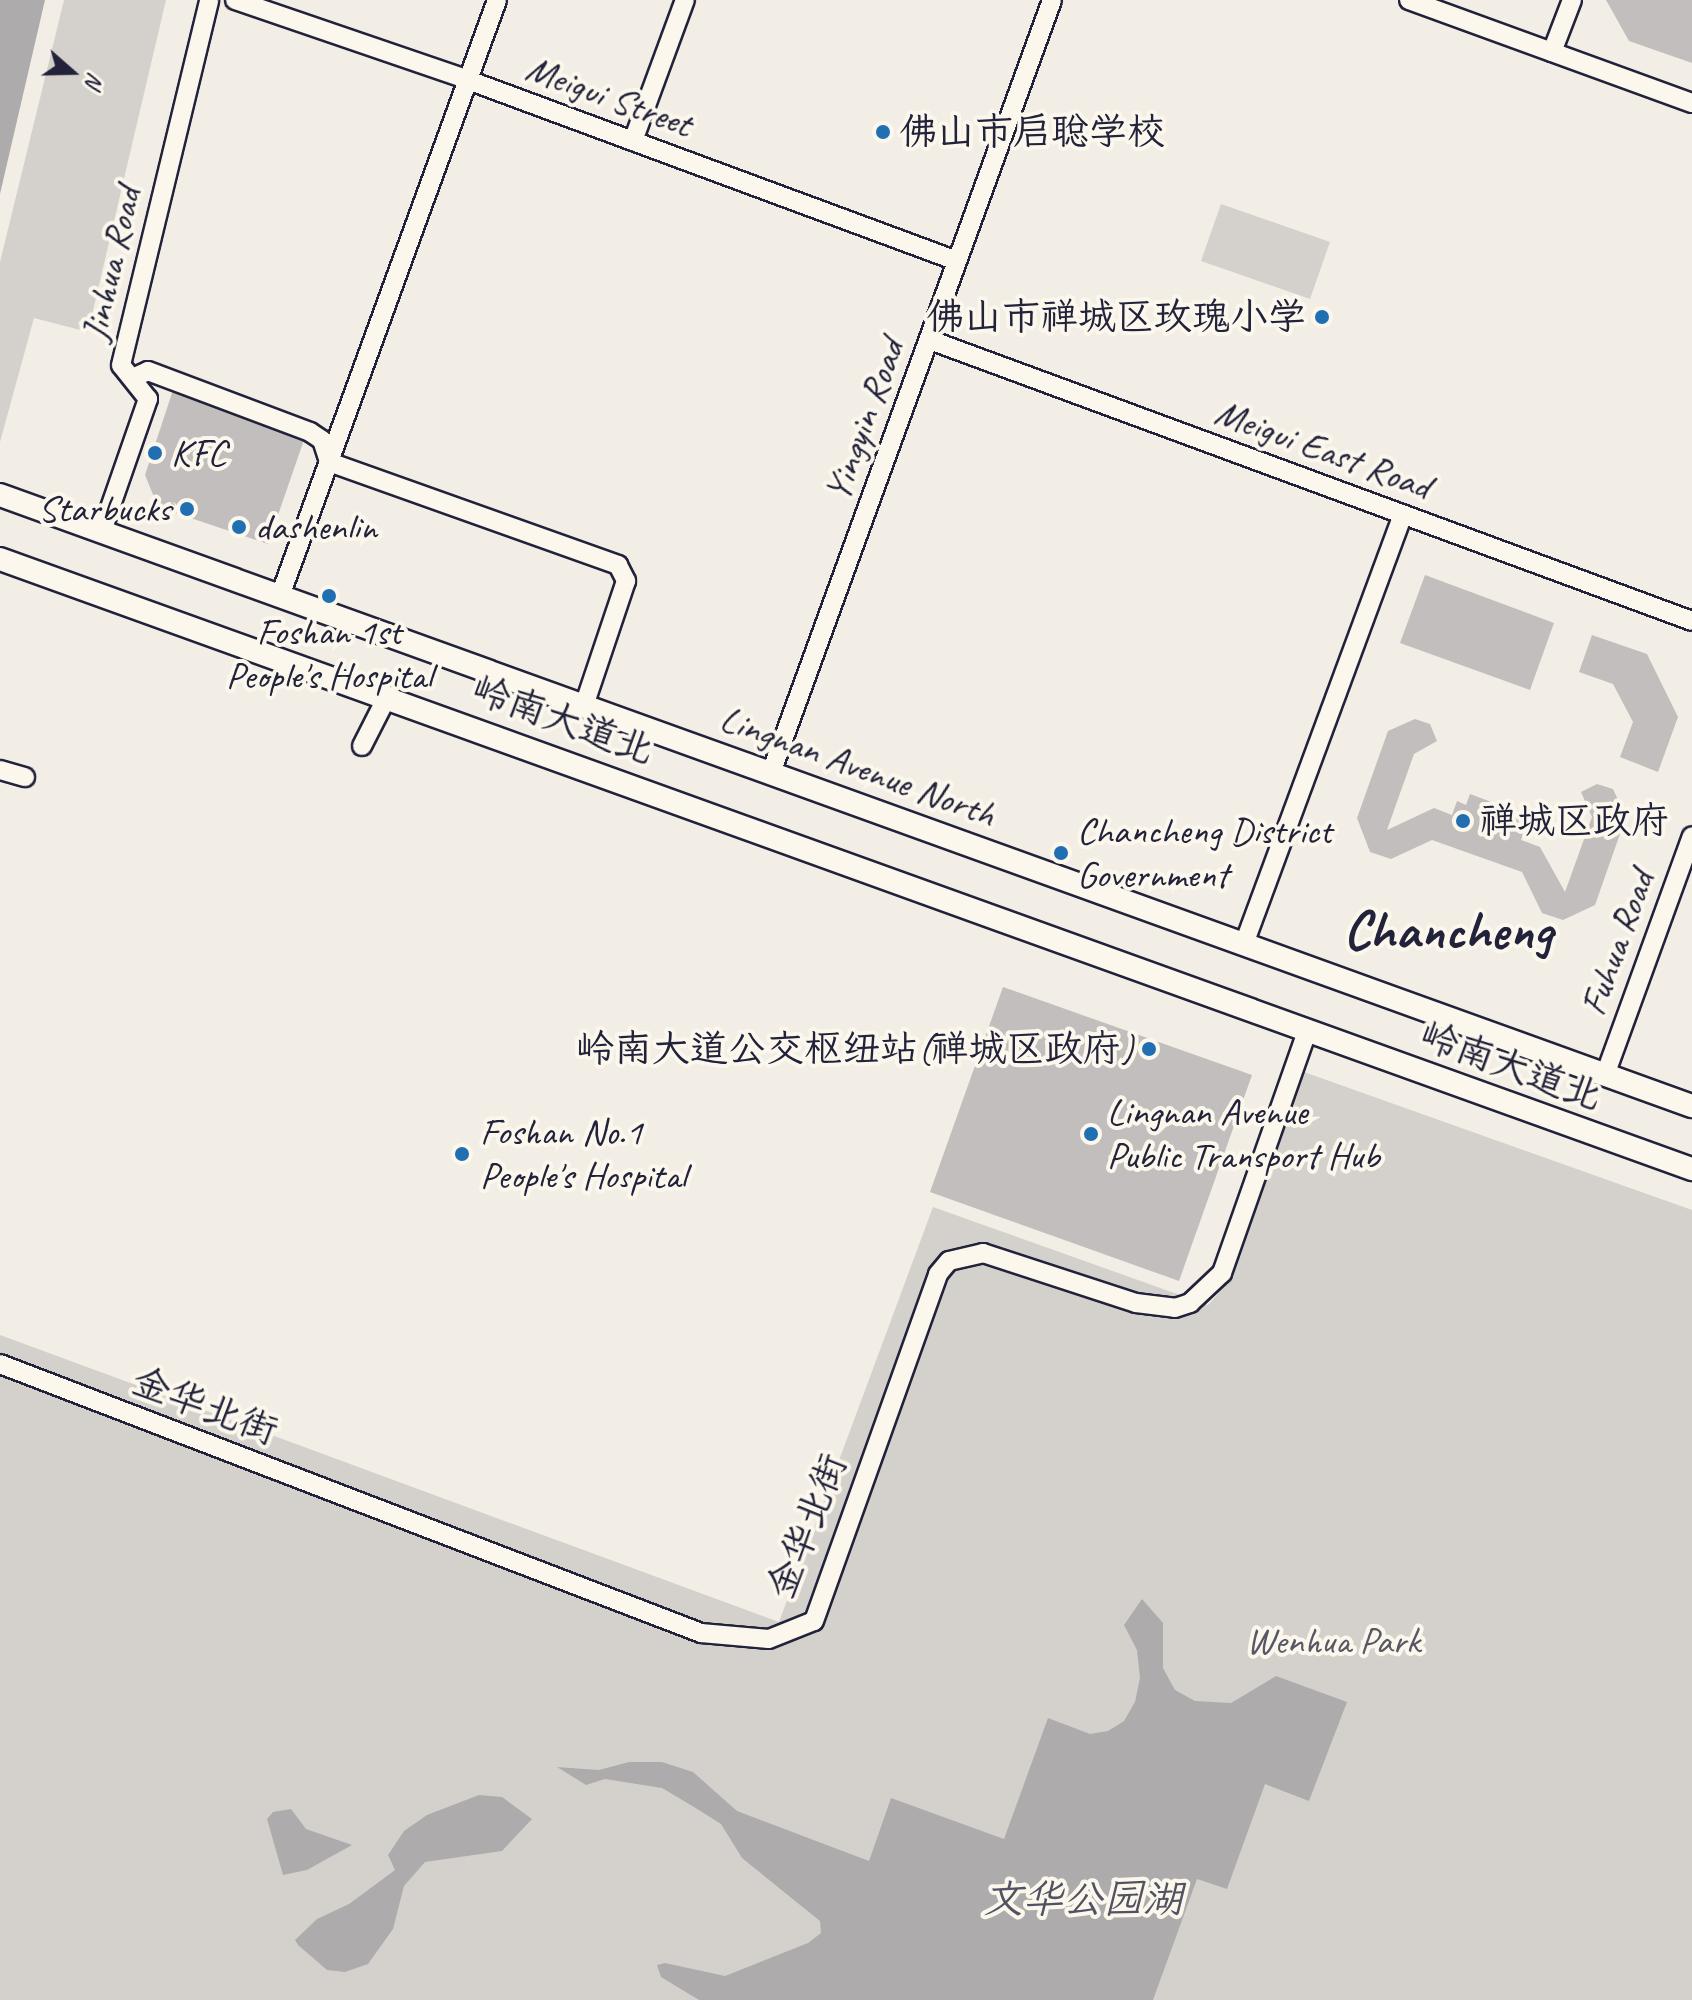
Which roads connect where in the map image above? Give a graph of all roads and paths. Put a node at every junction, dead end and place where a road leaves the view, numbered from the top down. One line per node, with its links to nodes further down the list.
1 (209, 0): 14 (street, Jinhua Road)
2 (235, 0): 9 (street, Meigui Street)
3 (497, 0): 9 (street)
4 (685, 0): 11 (street)
5 (1052, 0): 12 (street, Yingyin Road)
6 (1409, 0): 8 (street)
7 (1572, 0): 8 (street)
8 (1552, 52): 10 (street)
9 (468, 80): 11 (street, Meigui Street); 15 (street)
10 (1692, 103)
11 (633, 141): 12 (street, Meigui Street)
12 (957, 261): 13 (street, Yingyin Road)
13 (930, 340): 17 (street, Meigui East Road); 26 (street, Yingyin Road)
14 (135, 377): 15 (street); 18 (street, Jinhua Road)
15 (329, 462): 20 (street); 23 (street)
16 (0, 495): 18 (main road, Lingnan Avenue North)
17 (1403, 515): 21 (street, Meigui East Road); 29 (street)
18 (102, 531): 20 (main road, Lingnan Avenue North)
19 (0, 559): 22 (main road, 岭南大道北)
20 (280, 596): 23 (main road, Lingnan Avenue North)
21 (1692, 621)
22 (388, 695): 24 (street); 30 (main road, 岭南大道北)
23 (584, 706): 26 (main road, Lingnan Avenue North)
24 (362, 746)
25 (0, 770): 27 (street)
26 (771, 773): 29 (main road, Lingnan Avenue North)
27 (25, 777)
28 (1692, 836): 31 (street, Fuhua Road)
29 (1244, 944): 31 (main road, Lingnan Avenue North)
30 (1307, 1031): 33 (main road, 岭南大道北); 34 (street, 金华北街)
31 (1605, 1075): 32 (main road, Lingnan Avenue North)
32 (1692, 1106)
33 (1692, 1169)
34 (0, 1364)

